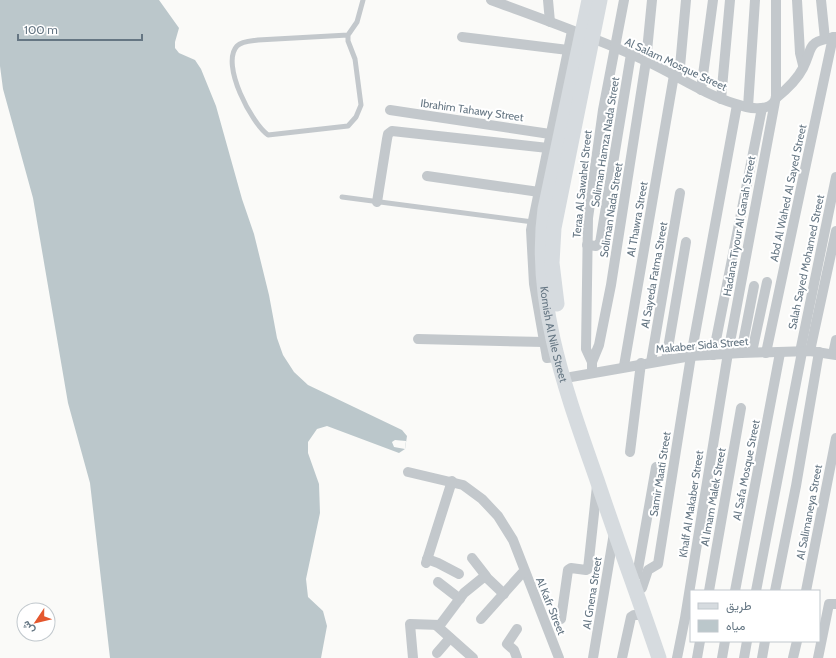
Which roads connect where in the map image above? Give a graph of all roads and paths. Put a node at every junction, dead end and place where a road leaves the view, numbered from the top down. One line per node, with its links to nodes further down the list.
1 (363, 0): 17 (lane)
2 (491, 0): 15 (street, Al Salam Mosque Street)
3 (548, 0): 15 (street)
4 (589, 0): 16 (main road, Kornish Al Nile Street)
5 (600, 0): 16 (main road, Kornish Al Nile Street)
6 (624, 0): 20 (street, Teraa Al Sawahel Street)
7 (652, 0): 23 (street, Soliman Nada Street)
8 (686, 0): 25 (street, Al Thawra Street)
9 (713, 0): 26 (street)
10 (730, 0): 27 (street)
11 (755, 0): 30 (street)
12 (776, 0): 28 (street, Hadana Tiyour Al Ganah Street)
13 (797, 0): 24 (street)
14 (821, 0): 18 (street, Abd Al Wahed Al Sayed Street)
15 (550, 22): 16 (street, Al Salam Mosque Street)
16 (582, 34): 20 (street, Al Salam Mosque Street); 21 (street); 45 (main road, Kornish Al Nile Street)
17 (348, 35): 17 (lane)
18 (831, 37): 24 (street); 55 (street, Abd Al Wahed Al Sayed Street)
19 (462, 38): 21 (street)
20 (615, 48): 22 (street, Al Salam Mosque Street); 44 (street, Teraa Al Sawahel Street)
21 (568, 50): 33 (street)
22 (631, 54): 23 (street, Al Salam Mosque Street); 44 (street, Soliman Hamza Nada Street)
23 (646, 61): 25 (street, Al Salam Mosque Street); 64 (street, Soliman Nada Street)
24 (803, 66): 28 (street)
25 (676, 76): 26 (street, Al Salam Mosque Street); 63 (street, Al Thawra Street)
26 (701, 90): 27 (street, Al Salam Mosque Street)
27 (720, 99): 29 (street, Al Salam Mosque Street)
28 (775, 100): 31 (street); 53 (street, Hadana Tiyour Al Ganah Street)
29 (737, 105): 30 (street, Al Salam Mosque Street); 59 (street)
30 (748, 107): 31 (street, Al Salam Mosque Street)
31 (762, 108): 58 (street)
32 (390, 110): 33 (street, Ibrahim Tahawy Street)
33 (550, 134): 34 (street)
34 (548, 148): 37 (street); 40 (street)
35 (428, 176): 37 (street)
36 (836, 177): 52 (street, Salah Sayed Mohamed Street)
37 (539, 192): 41 (street)
38 (680, 193): 62 (street, Al Sayeda Fatma Street)
39 (342, 197): 40 (lane)
40 (378, 202): 41 (lane)
41 (533, 222): 50 (street)
42 (836, 231): 52 (street)
43 (686, 242): 61 (street)
44 (587, 245): 64 (street, Teraa Al Sawahel Street)
45 (549, 280): 60 (main road, Kornish Al Nile Street); 65 (main road, Kornish Al Nile Street)
46 (767, 282): 51 (street)
47 (754, 286): 54 (street)
48 (418, 339): 50 (street)
49 (836, 340): 57 (street)
50 (544, 342): 60 (street)
51 (752, 352): 54 (street, Makaber Sida Street); 55 (street, Makaber Sida Street)
52 (808, 352): 56 (street, Makaber Sida Street); 57 (street, Makaber Sida Street); 82 (street); 83 (street)
53 (728, 353): 54 (street, Makaber Sida Street); 58 (street, Makaber Sida Street); 107 (street, Khalf Al Makaber Street)
54 (741, 353)
55 (766, 353): 56 (street, Makaber Sida Street)
56 (780, 353): 81 (street, Al Safa Mosque Street)
57 (834, 354)
58 (713, 355): 59 (street, Makaber Sida Street)
59 (691, 356): 61 (street, Makaber Sida Street); 78 (street, Samir Maati Street)
60 (557, 357): 72 (main road, Kornish Al Nile Street)
61 (666, 360): 62 (street, Makaber Sida Street)
62 (646, 363): 63 (street, Makaber Sida Street); 68 (street, Al Sayeda Fatma Street)
63 (624, 366): 64 (street, Makaber Sida Street)
64 (592, 367): 65 (street, Makaber Sida Street)
65 (571, 377): 78 (main road, Kornish Al Nile Street)
66 (741, 408): 80 (street, Al Imam Malek Street)
67 (836, 438): 84 (street, Al Salimaneya Street)
68 (630, 452)
69 (656, 467): 78 (street)
70 (408, 472): 71 (street, Al Kafr Street)
71 (452, 481): 75 (street, Al Kafr Street); 76 (street)
72 (597, 482): 73 (main road, Kornish Al Nile Street); 90 (street)
73 (614, 531): 88 (main road, Kornish Al Nile Street); 105 (street, Al Gnena Street)
74 (472, 558): 77 (street)
75 (523, 568): 85 (street); 104 (street, Al Kafr Street)
76 (460, 574)
77 (486, 576): 85 (street); 86 (street)
78 (640, 581): 100 (main road, Kornish Al Nile Street)
79 (438, 582): 86 (street)
80 (709, 590)
81 (735, 590)
82 (756, 590)
83 (775, 590)
84 (806, 590)
85 (504, 594): 89 (street)
86 (460, 599): 91 (street)
87 (836, 604): 113 (street)
88 (644, 615): 100 (main road, Kornish Al Nile Street); 106 (street)
89 (481, 619)
90 (561, 619)
91 (437, 626): 93 (street); 101 (street)
92 (517, 629): 103 (street)
93 (450, 638): 99 (street); 102 (street)
94 (700, 642): 108 (street)
95 (725, 642): 109 (street)
96 (747, 642): 110 (street)
97 (765, 642): 111 (street)
98 (797, 642): 112 (street)
99 (437, 653)
100 (658, 657)
101 (413, 658)
102 (473, 658)
103 (518, 658)
104 (559, 658)
105 (593, 658)
106 (622, 658)
107 (676, 658)
108 (697, 658)
109 (722, 658)
110 (744, 658)
111 (762, 658)
112 (793, 658)
113 (818, 658)

